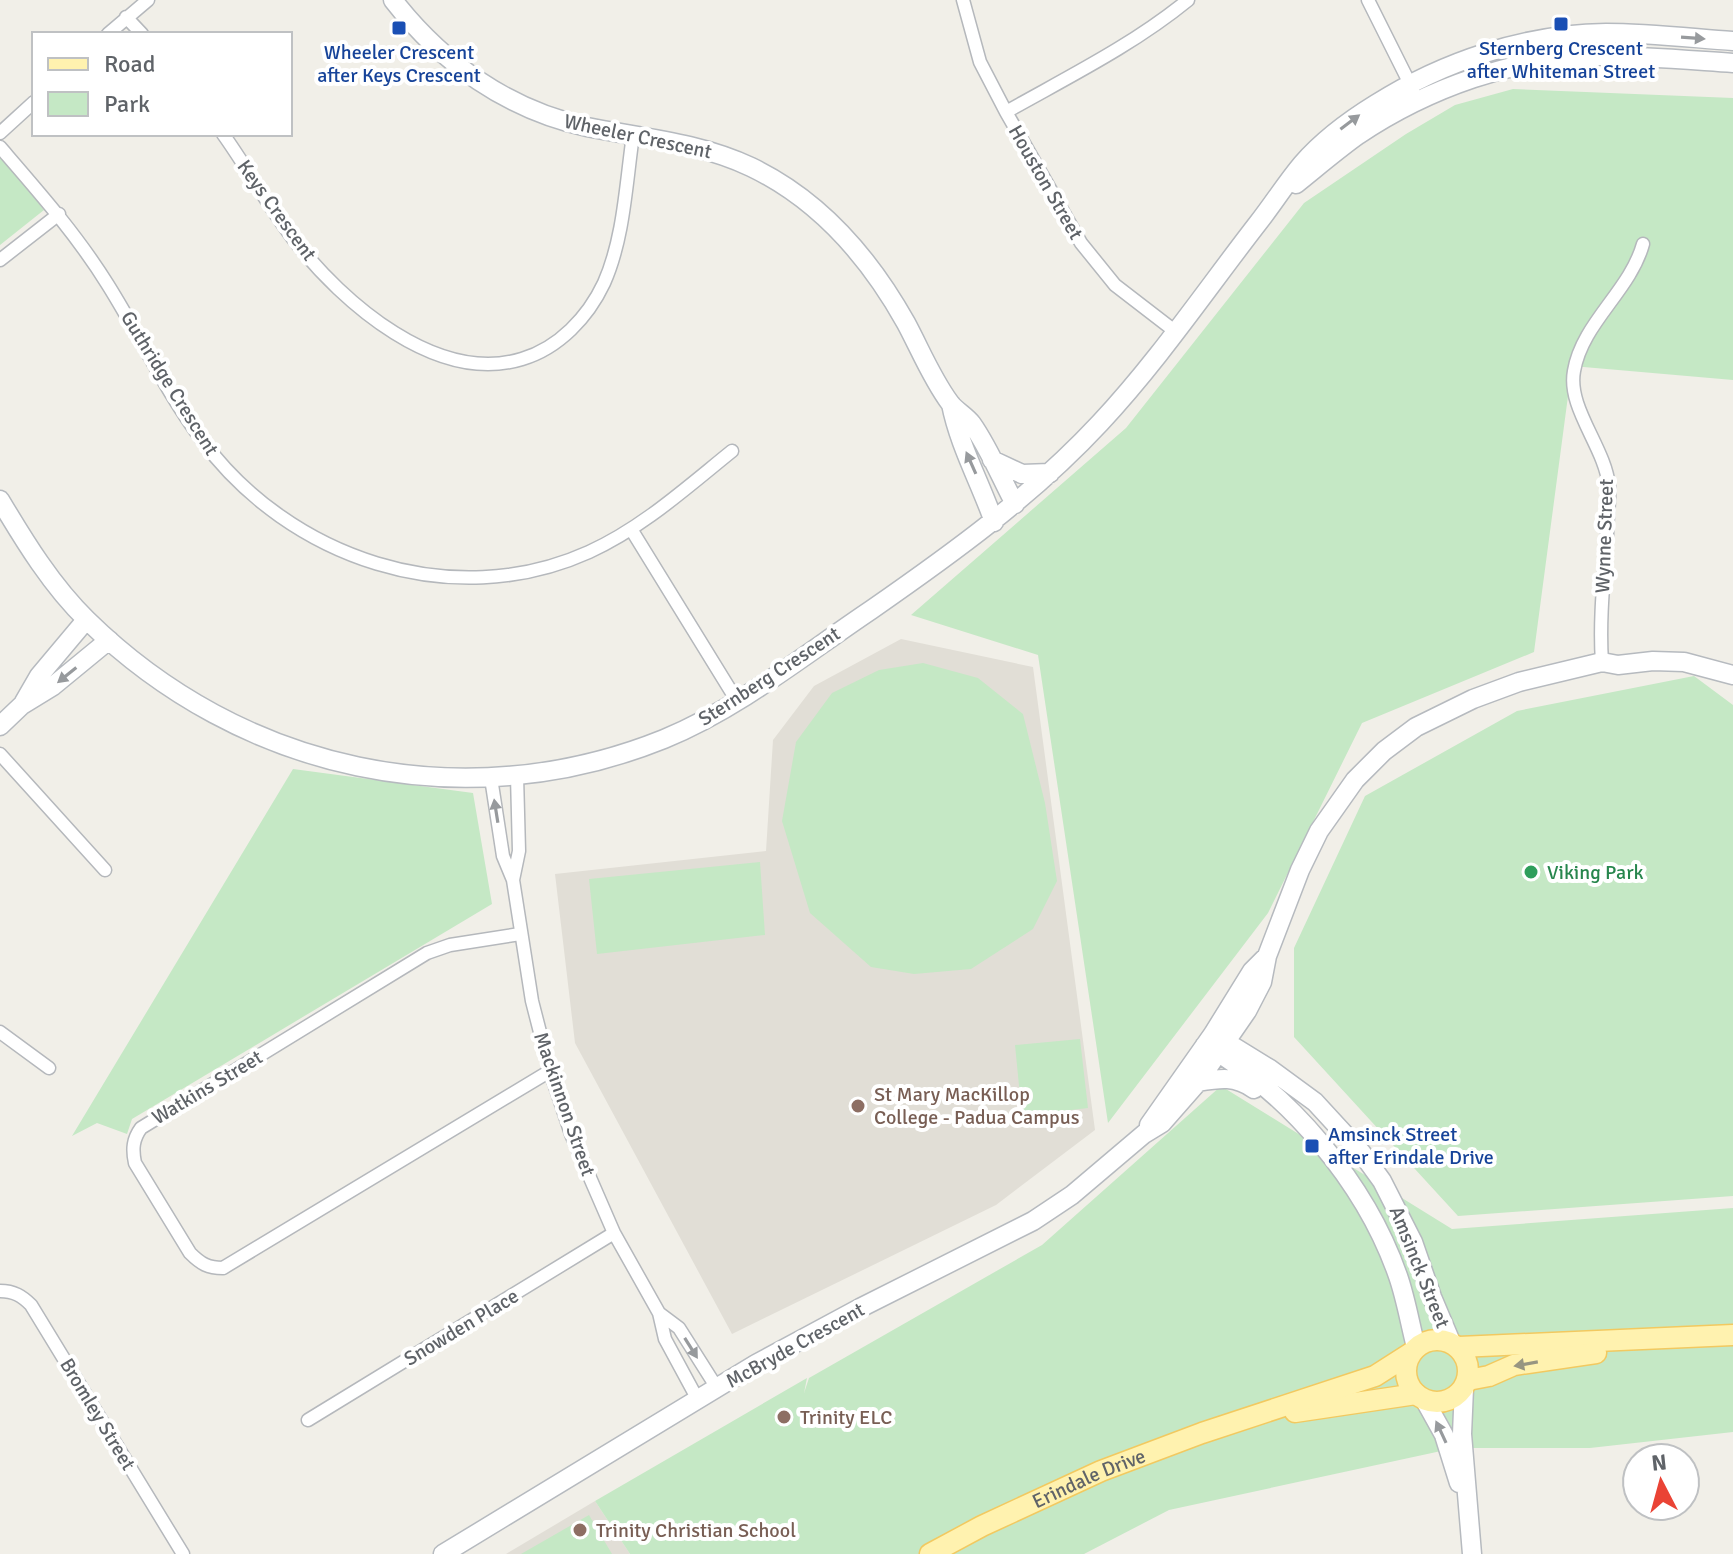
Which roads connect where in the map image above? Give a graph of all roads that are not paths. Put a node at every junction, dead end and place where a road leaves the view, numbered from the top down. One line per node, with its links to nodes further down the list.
1 (148, 0): 6 (street)
2 (393, 0): 15 (street, Wheeler Crescent)
3 (963, 0): 13 (street, Houston Street)
4 (1188, 0): 13 (street)
5 (1368, 0): 11 (street)
6 (126, 17): 7 (street); 8 (street)
7 (110, 32)
8 (140, 32)
9 (1733, 41): 11 (street, Sternberg Crescent, one-way to 9)
10 (1733, 63): 11 (street, Sternberg Crescent)
11 (1414, 92): 21 (street, Sternberg Crescent)
12 (32, 104): 14 (street)
13 (1006, 112): 21 (street, Houston Street)
14 (0, 133)
15 (633, 135): 16 (street, Keys Crescent); 22 (street, Wheeler Crescent)
16 (224, 136)
17 (0, 147): 18 (street, Guthridge Crescent)
18 (59, 214): 20 (street); 30 (street, Guthridge Crescent)
19 (1643, 244): 33 (street, Wynne Street)
20 (0, 260)
21 (1176, 332): 25 (street, Sternberg Crescent)
22 (951, 404): 24 (street, Wheeler Crescent); 29 (street, Wheeler Crescent, one-way to 22)
23 (732, 451): 30 (street, Guthridge Crescent)
24 (990, 458): 25 (street); 27 (street, Wheeler Crescent)
25 (1050, 473): 27 (street, Sternberg Crescent)
26 (0, 500): 28 (street, Sternberg Crescent)
27 (1015, 504): 29 (street, Sternberg Crescent)
28 (5, 522): 31 (street, Sternberg Crescent)
29 (994, 522): 36 (street, Sternberg Crescent)
30 (631, 529): 36 (street)
31 (86, 620): 32 (street, Sternberg Crescent); 37 (street)
32 (109, 640): 37 (street, one-way to 37); 41 (street, Sternberg Crescent)
33 (1602, 662): 34 (street, McBryde Crescent); 35 (street, McBryde Crescent); 45 (street, McBryde Crescent)
34 (1733, 662)
35 (1733, 675)
36 (737, 701): 40 (street, Sternberg Crescent)
37 (22, 705): 38 (street)
38 (0, 726)
39 (0, 754): 42 (street)
40 (517, 776): 41 (street, Sternberg Crescent); 43 (street, Mackinnon Street)
41 (491, 778): 43 (street, Mackinnon Street, one-way to 41)
42 (105, 870)
43 (513, 880): 44 (street, Mackinnon Street)
44 (520, 934): 51 (street, Mackinnon Street); 51 (street, Watkins Street)
45 (1267, 956): 46 (street, McBryde Crescent); 48 (street, McBryde Crescent)
46 (1247, 1011): 48 (street, McBryde Crescent); 50 (street)
47 (0, 1032): 49 (street)
48 (1216, 1044): 50 (street, Amsinck Street); 52 (street, McBryde Crescent); 53 (street, Amsinck Street); 54 (street, McBryde Crescent)
49 (49, 1068)
50 (1270, 1069): 60 (street, Amsinck Street)
51 (550, 1071): 55 (street, Mackinnon Street)
52 (1198, 1082): 53 (street); 54 (street, McBryde Crescent)
53 (1276, 1097): 61 (street, Amsinck Street)
54 (1144, 1134): 63 (street, McBryde Crescent)
55 (614, 1233): 57 (street, Mackinnon Street); 67 (street, Snowden Place)
56 (0, 1291): 69 (street, Bromley Street)
57 (659, 1313): 63 (street, Mackinnon Street, one-way to 63); 65 (street, Mackinnon Street)
58 (1733, 1335): 59 (main road, Erindale Drive)
59 (1694, 1337): 60 (main road, Erindale Drive); 62 (main road, Erindale Drive, one-way to 62)
60 (1455, 1345): 61 (main road, Erindale Drive); 62 (main road)
61 (1413, 1350): 64 (main road); 66 (main road, Erindale Drive)
62 (1466, 1384): 64 (main road, Erindale Drive); 68 (street)
63 (717, 1388): 65 (street, McBryde Crescent)
64 (1420, 1397): 66 (main road, Erindale Drive); 68 (street, one-way to 64)
65 (698, 1400): 70 (street, McBryde Crescent)
66 (1255, 1418): 71 (main road, Erindale Drive)
67 (308, 1420)
68 (1471, 1520): 72 (street)
69 (183, 1554)
70 (443, 1554)
71 (930, 1554)
72 (1472, 1554)

